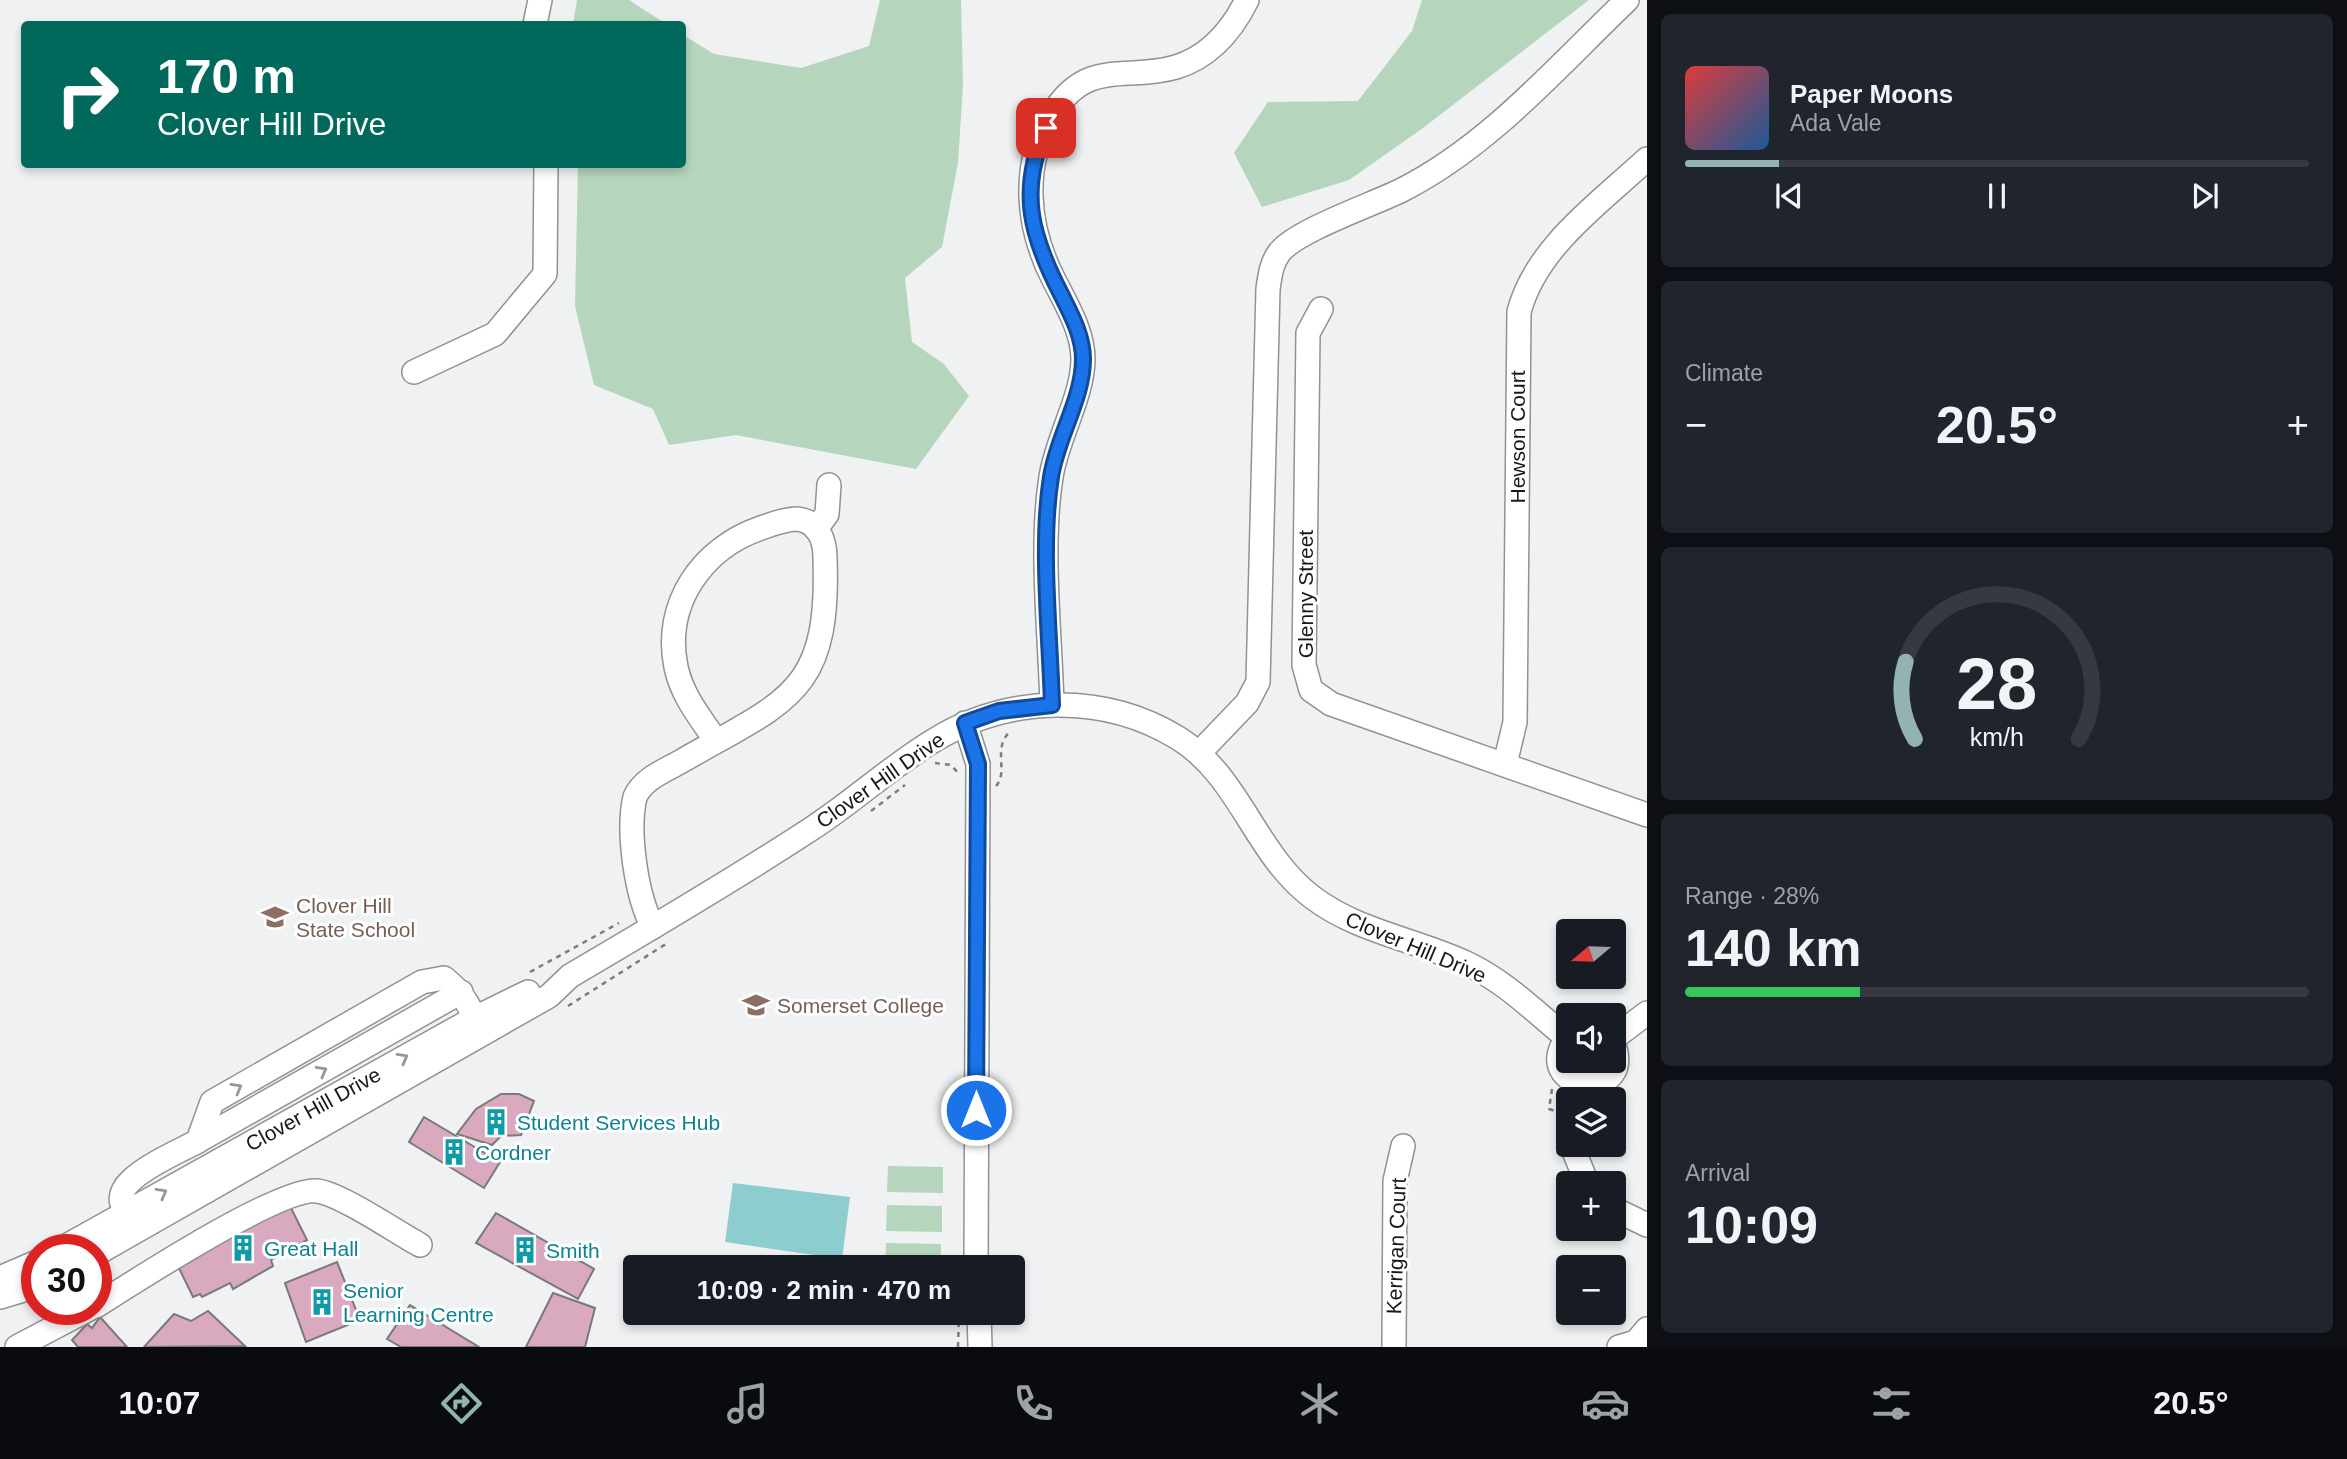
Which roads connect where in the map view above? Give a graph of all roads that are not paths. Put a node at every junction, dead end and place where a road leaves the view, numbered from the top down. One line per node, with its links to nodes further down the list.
1 (540, 0): 4 (street)
2 (1247, 0): 11 (street)
3 (1627, 0): 14 (street)
4 (536, 21)
5 (1647, 159): 15 (street, Hewson Court)
6 (546, 168): 8 (street)
7 (1321, 309): 15 (street, Glenny Street)
8 (414, 372)
9 (830, 485): 10 (street)
10 (816, 529): 13 (street); 13 (street)
11 (1052, 705): 12 (street, Clover Hill Drive); 14 (street, Clover Hill Drive)
12 (965, 723): 17 (street, Clover Hill Drive); 32 (street)
13 (716, 741): 17 (street)
14 (1199, 753): 19 (street, Clover Hill Drive)
15 (1505, 764): 16 (street, Glenny Street)
16 (1647, 816)
17 (648, 918): 21 (street, Clover Hill Drive)
18 (1647, 1013): 20 (street)
19 (1556, 1028)
20 (1626, 1029)
21 (472, 1030): 25 (street, Clover Hill Drive, one-way to 21); 25 (street, one-way to 21); 27 (street, Clover Hill Drive)
22 (1611, 1073): 23 (street)
23 (1591, 1087)
24 (1403, 1146): 45 (street, Kerrigan Court)
25 (126, 1213): 27 (street); 29 (street, Clover Hill Drive)
26 (1626, 1215): 28 (street)
27 (153, 1222): 30 (street, Clover Hill Drive)
28 (1647, 1225)
29 (88, 1234)
30 (112, 1245)
31 (420, 1245): 36 (street)
32 (976, 1255)
33 (21, 1269): 34 (street)
34 (0, 1278)
35 (21, 1291): 37 (street)
36 (112, 1296)
37 (0, 1297)
38 (60, 1325): 42 (street)
39 (68, 1325): 43 (street)
40 (979, 1325): 44 (street)
41 (1647, 1329): 46 (street)
42 (17, 1347)
43 (50, 1347)
44 (980, 1347)
45 (1394, 1347)
46 (1619, 1347)

